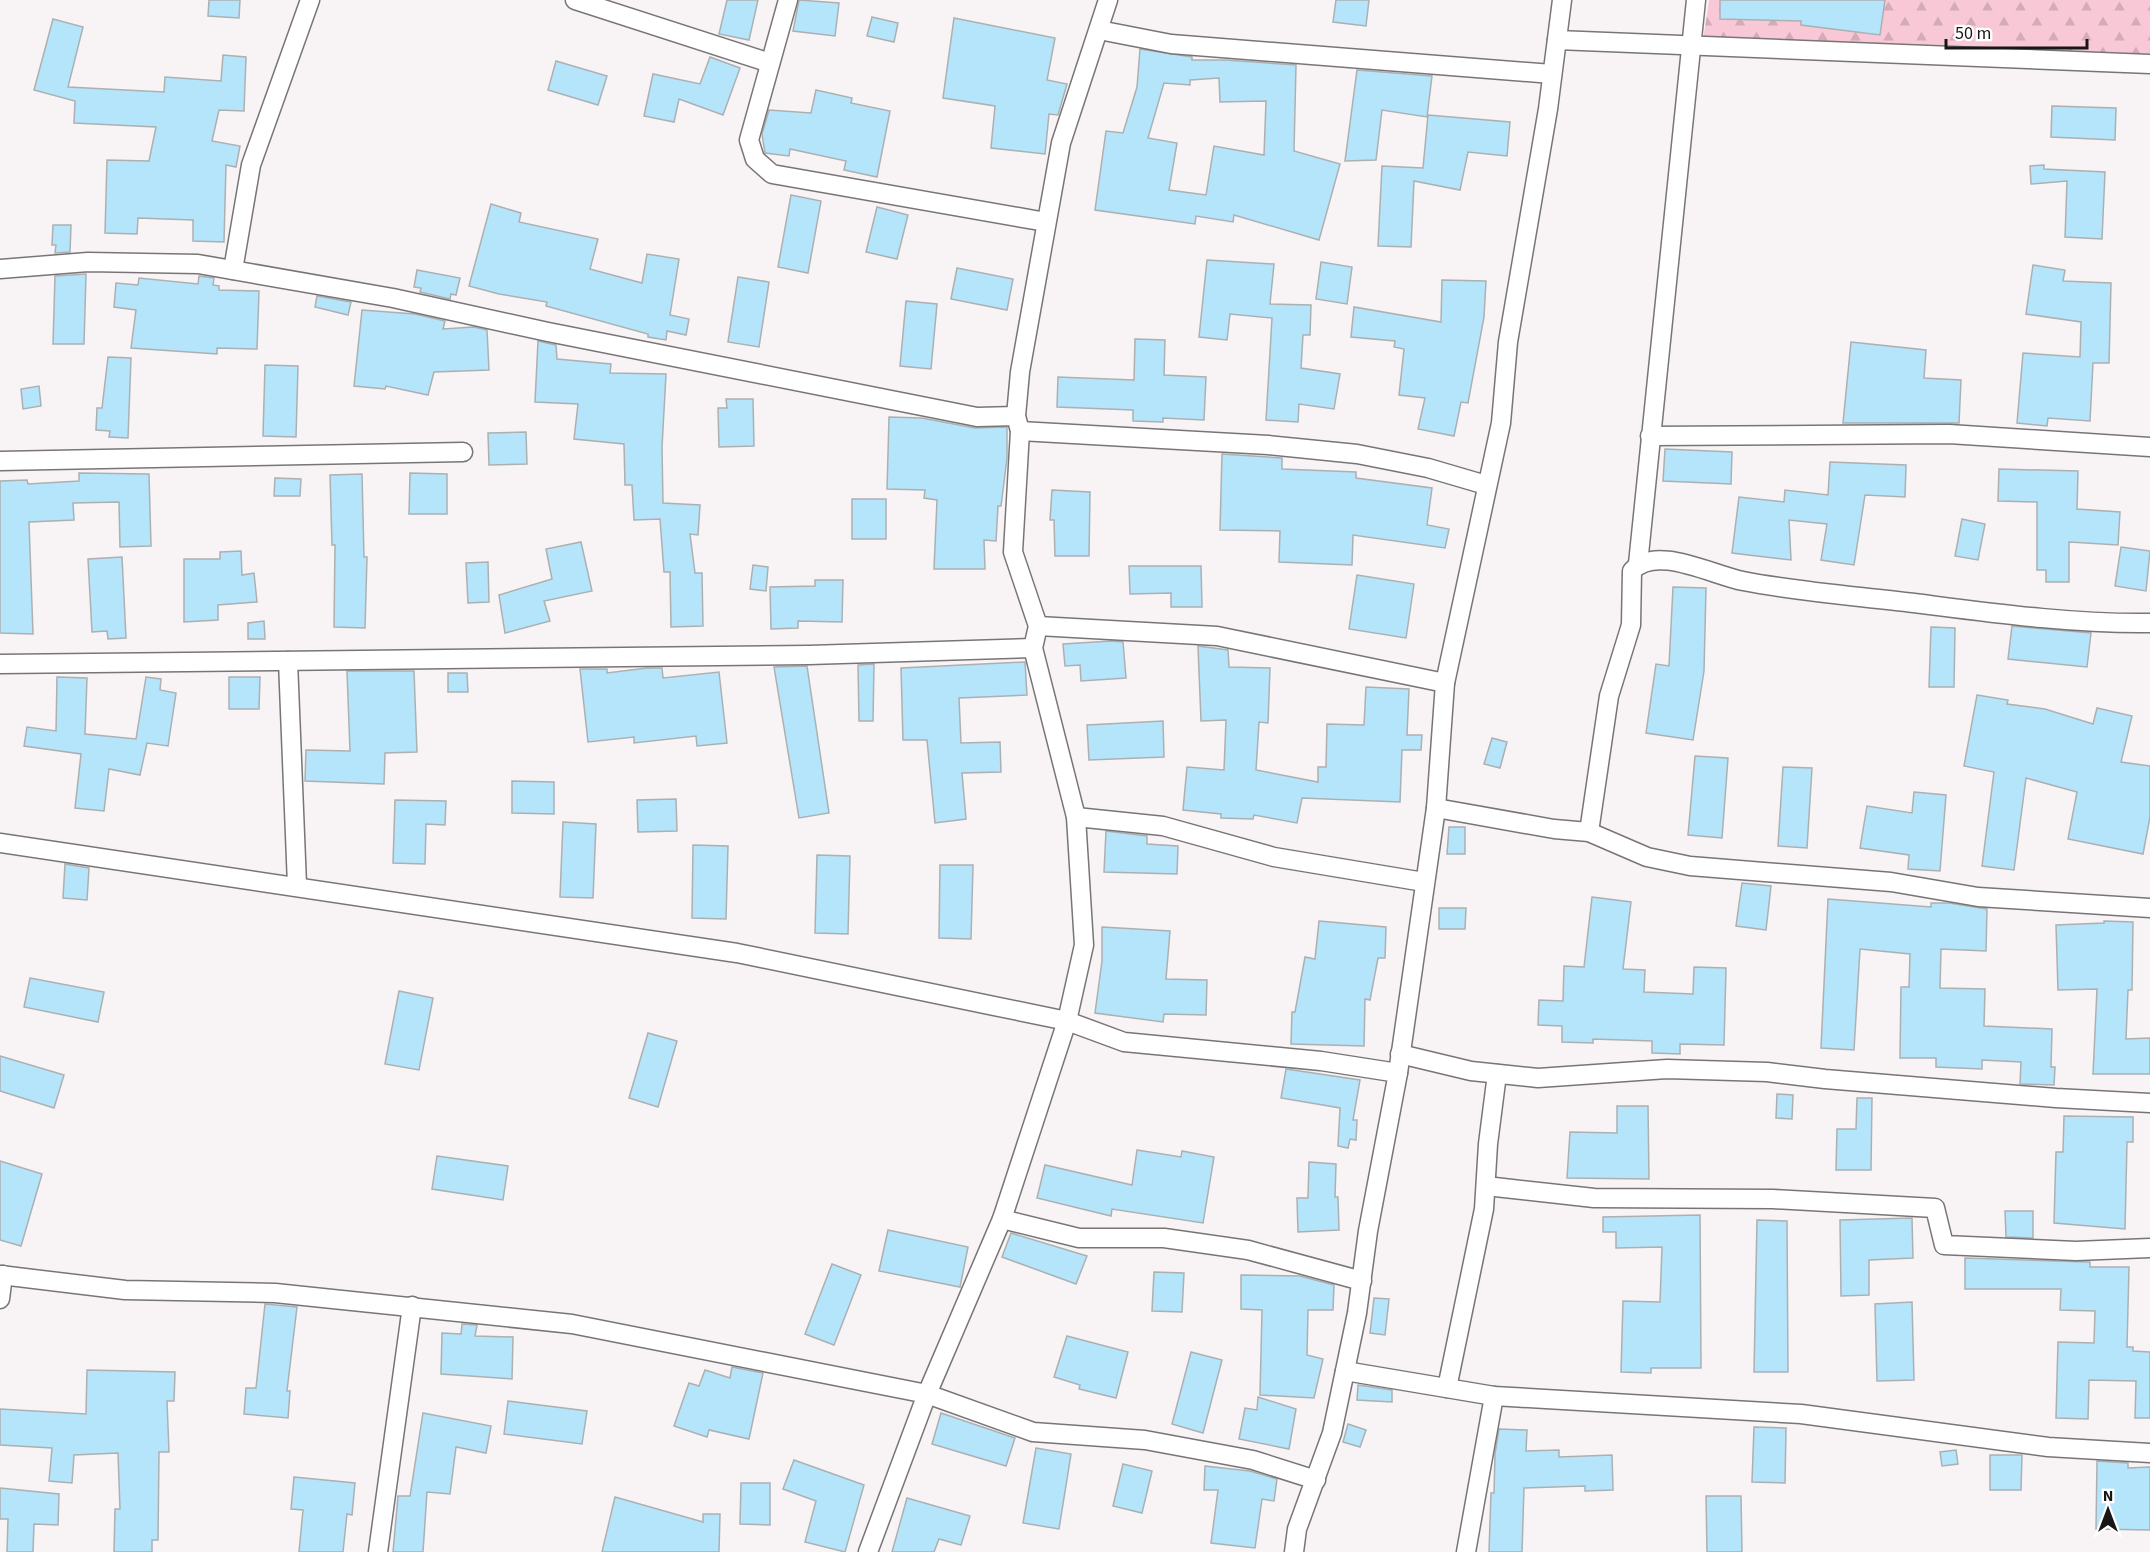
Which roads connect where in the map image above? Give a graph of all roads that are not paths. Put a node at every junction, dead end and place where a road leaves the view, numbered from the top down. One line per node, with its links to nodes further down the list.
1 (310, 0): 15 (street)
2 (575, 0): 10 (street)
3 (788, 0): 10 (street)
4 (1108, 0): 7 (street)
5 (1562, 0): 8 (street)
6 (1696, 0): 9 (street)
7 (1099, 30): 12 (street); 13 (street)
8 (1557, 40): 9 (street); 12 (street)
9 (1692, 45): 11 (street); 17 (street)
10 (770, 63): 13 (street)
11 (2150, 64)
12 (1552, 74): 21 (street)
13 (1046, 222): 16 (street)
14 (0, 269): 15 (street)
15 (233, 270): 16 (street)
16 (1018, 424): 21 (street); 24 (street)
17 (1650, 435): 18 (street); 22 (street)
18 (2150, 447)
19 (463, 452): 20 (street)
20 (0, 461)
21 (1486, 485): 28 (street)
22 (1638, 564): 23 (street); 31 (street)
23 (2150, 623)
24 (1038, 626): 25 (street); 28 (street)
25 (1033, 648): 26 (street); 30 (street)
26 (288, 661): 27 (street); 34 (street)
27 (0, 664)
28 (1445, 683): 29 (street)
29 (1436, 808): 31 (street); 33 (street)
30 (1077, 817): 33 (street); 36 (street)
31 (1589, 832): 35 (street)
32 (0, 843): 34 (street)
33 (1424, 882): 37 (street)
34 (297, 885): 36 (street)
35 (2150, 908)
36 (1067, 1021): 38 (street); 42 (street)
37 (1400, 1054): 38 (street); 39 (street)
38 (1398, 1073): 45 (street)
39 (1497, 1074): 40 (street); 41 (street)
40 (2150, 1103)
41 (1486, 1186): 43 (street); 49 (street)
42 (1002, 1219): 45 (street); 50 (street)
43 (2150, 1248)
44 (2, 1275): 46 (street); 47 (street)
45 (1362, 1281): 48 (street)
46 (0, 1299)
47 (412, 1306): 50 (street); 54 (street)
48 (1345, 1371): 49 (street); 53 (street)
49 (1447, 1388): 51 (street)
50 (927, 1394): 53 (street); 55 (street)
51 (1494, 1396): 52 (street); 57 (street)
52 (2150, 1453)
53 (1316, 1480): 56 (street)
54 (378, 1552)
55 (868, 1552)
56 (1294, 1552)
57 (1466, 1552)

